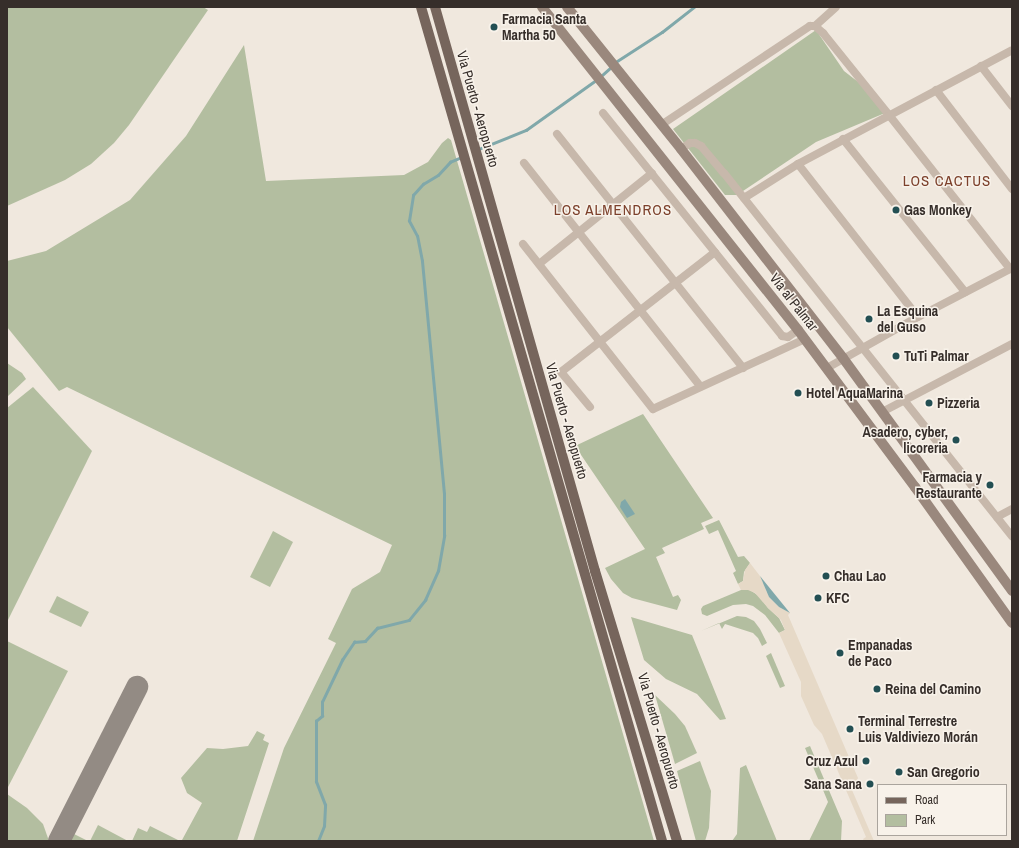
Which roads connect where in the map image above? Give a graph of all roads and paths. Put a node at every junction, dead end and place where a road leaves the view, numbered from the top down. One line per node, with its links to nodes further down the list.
1 (421, 7): 49 (main road, Via Puerto - Aeropuerto)
2 (435, 7): 50 (main road, Via Puerto - Aeropuerto)
3 (542, 7): 32 (main road, Vía al Palmar)
4 (567, 7): 13 (main road, Vía al Palmar)
5 (836, 7): 6 (street)
6 (815, 26): 12 (street); 13 (street)
7 (1012, 50): 8 (street)
8 (981, 66): 9 (street); 10 (street)
9 (936, 90): 12 (street); 20 (street)
10 (1012, 106)
11 (603, 113): 19 (street)
12 (889, 115): 15 (street); 27 (street)
13 (661, 125): 16 (main road, Vía al Palmar)
14 (557, 134): 22 (street)
15 (843, 139): 18 (street); 29 (street)
16 (681, 149): 21 (street); 37 (main road, Vía al Palmar)
17 (524, 163): 23 (street)
18 (798, 164): 21 (street); 31 (street)
19 (652, 173): 22 (street); 25 (street)
20 (1012, 189)
21 (744, 198): 36 (street)
22 (613, 204): 23 (street); 28 (street)
23 (578, 231): 26 (street); 30 (street)
24 (523, 244): 26 (street)
25 (715, 252): 28 (street); 32 (street)
26 (539, 264): 34 (street)
27 (1011, 268): 29 (street)
28 (676, 282): 30 (street); 38 (street)
29 (965, 292): 31 (street)
30 (641, 310): 34 (street); 40 (street)
31 (918, 317): 36 (street)
32 (798, 330): 33 (main road, Vía al Palmar)
33 (805, 339): 38 (street); 39 (main road, Vía al Palmar)
34 (600, 342): 40 (street); 42 (street)
35 (1012, 344): 41 (street)
36 (862, 347): 37 (street); 41 (street)
37 (843, 358): 39 (street); 43 (main road, Vía al Palmar)
38 (743, 368): 40 (street)
39 (827, 368): 48 (main road, Vía al Palmar)
40 (701, 387)
41 (903, 401): 43 (street); 45 (street)
42 (590, 407)
43 (882, 412): 47 (main road, Vía al Palmar)
44 (1012, 509): 45 (street)
45 (997, 517): 46 (street)
46 (1012, 536)
47 (1012, 592)
48 (1012, 622)
49 (662, 841)
50 (677, 841)

